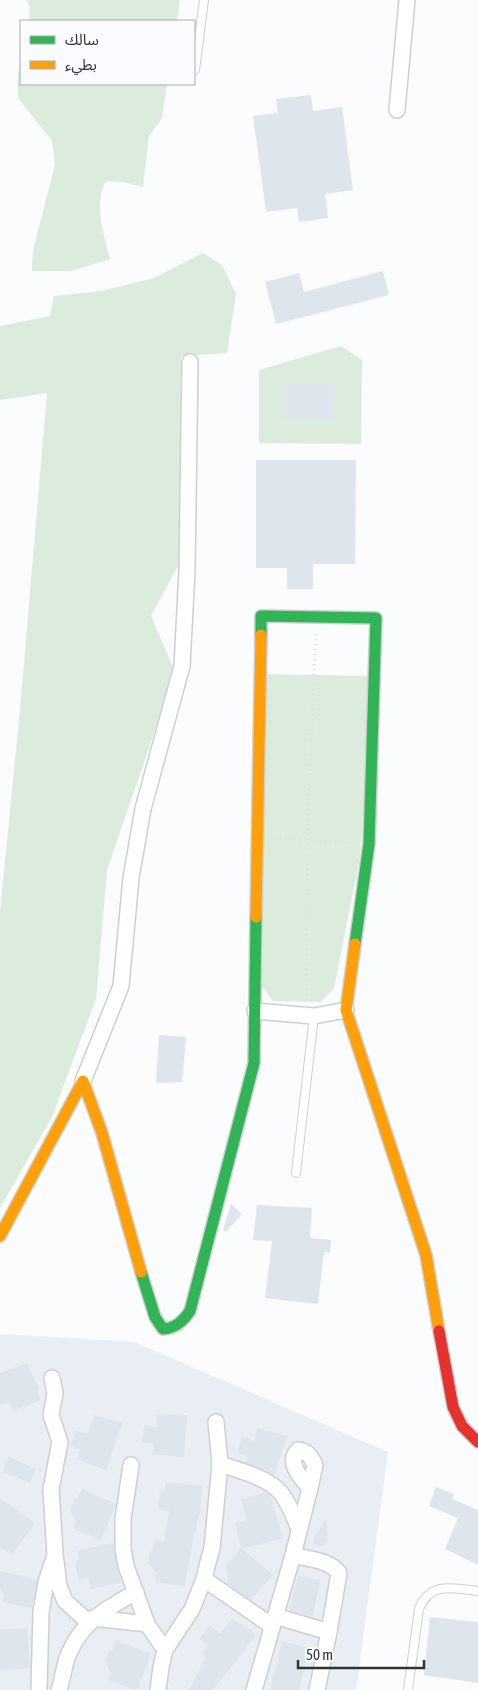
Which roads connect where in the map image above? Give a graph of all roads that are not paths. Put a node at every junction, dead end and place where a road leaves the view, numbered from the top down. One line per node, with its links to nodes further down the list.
1 (204, 0): 3 (lane)
2 (407, 0): 4 (street)
3 (195, 70)
4 (397, 110)
5 (190, 362): 9 (street)
6 (255, 1010): 7 (street); 8 (street); 9 (street)
7 (346, 1010): 8 (street); 14 (street)
8 (310, 1016): 10 (lane)
9 (83, 1081): 11 (street)
10 (296, 1173)
11 (0, 1236)
12 (52, 1378): 19 (street)
13 (216, 1422): 16 (street)
14 (478, 1442)
15 (131, 1464): 23 (street)
16 (220, 1464): 18 (street); 21 (street)
17 (310, 1488): 18 (street)
18 (299, 1529): 20 (street)
19 (55, 1554): 24 (street); 29 (street)
20 (293, 1555): 25 (street); 27 (street)
21 (204, 1579): 25 (street); 28 (street)
22 (478, 1591): 34 (lane)
23 (136, 1592): 24 (street); 26 (street)
24 (90, 1620): 26 (street); 30 (street)
25 (274, 1621): 27 (street); 32 (street)
26 (147, 1624): 28 (street)
27 (330, 1632): 33 (street)
28 (165, 1650): 31 (street)
29 (39, 1690)
30 (59, 1690)
31 (158, 1690)
32 (254, 1690)
33 (317, 1690)
34 (408, 1690)

